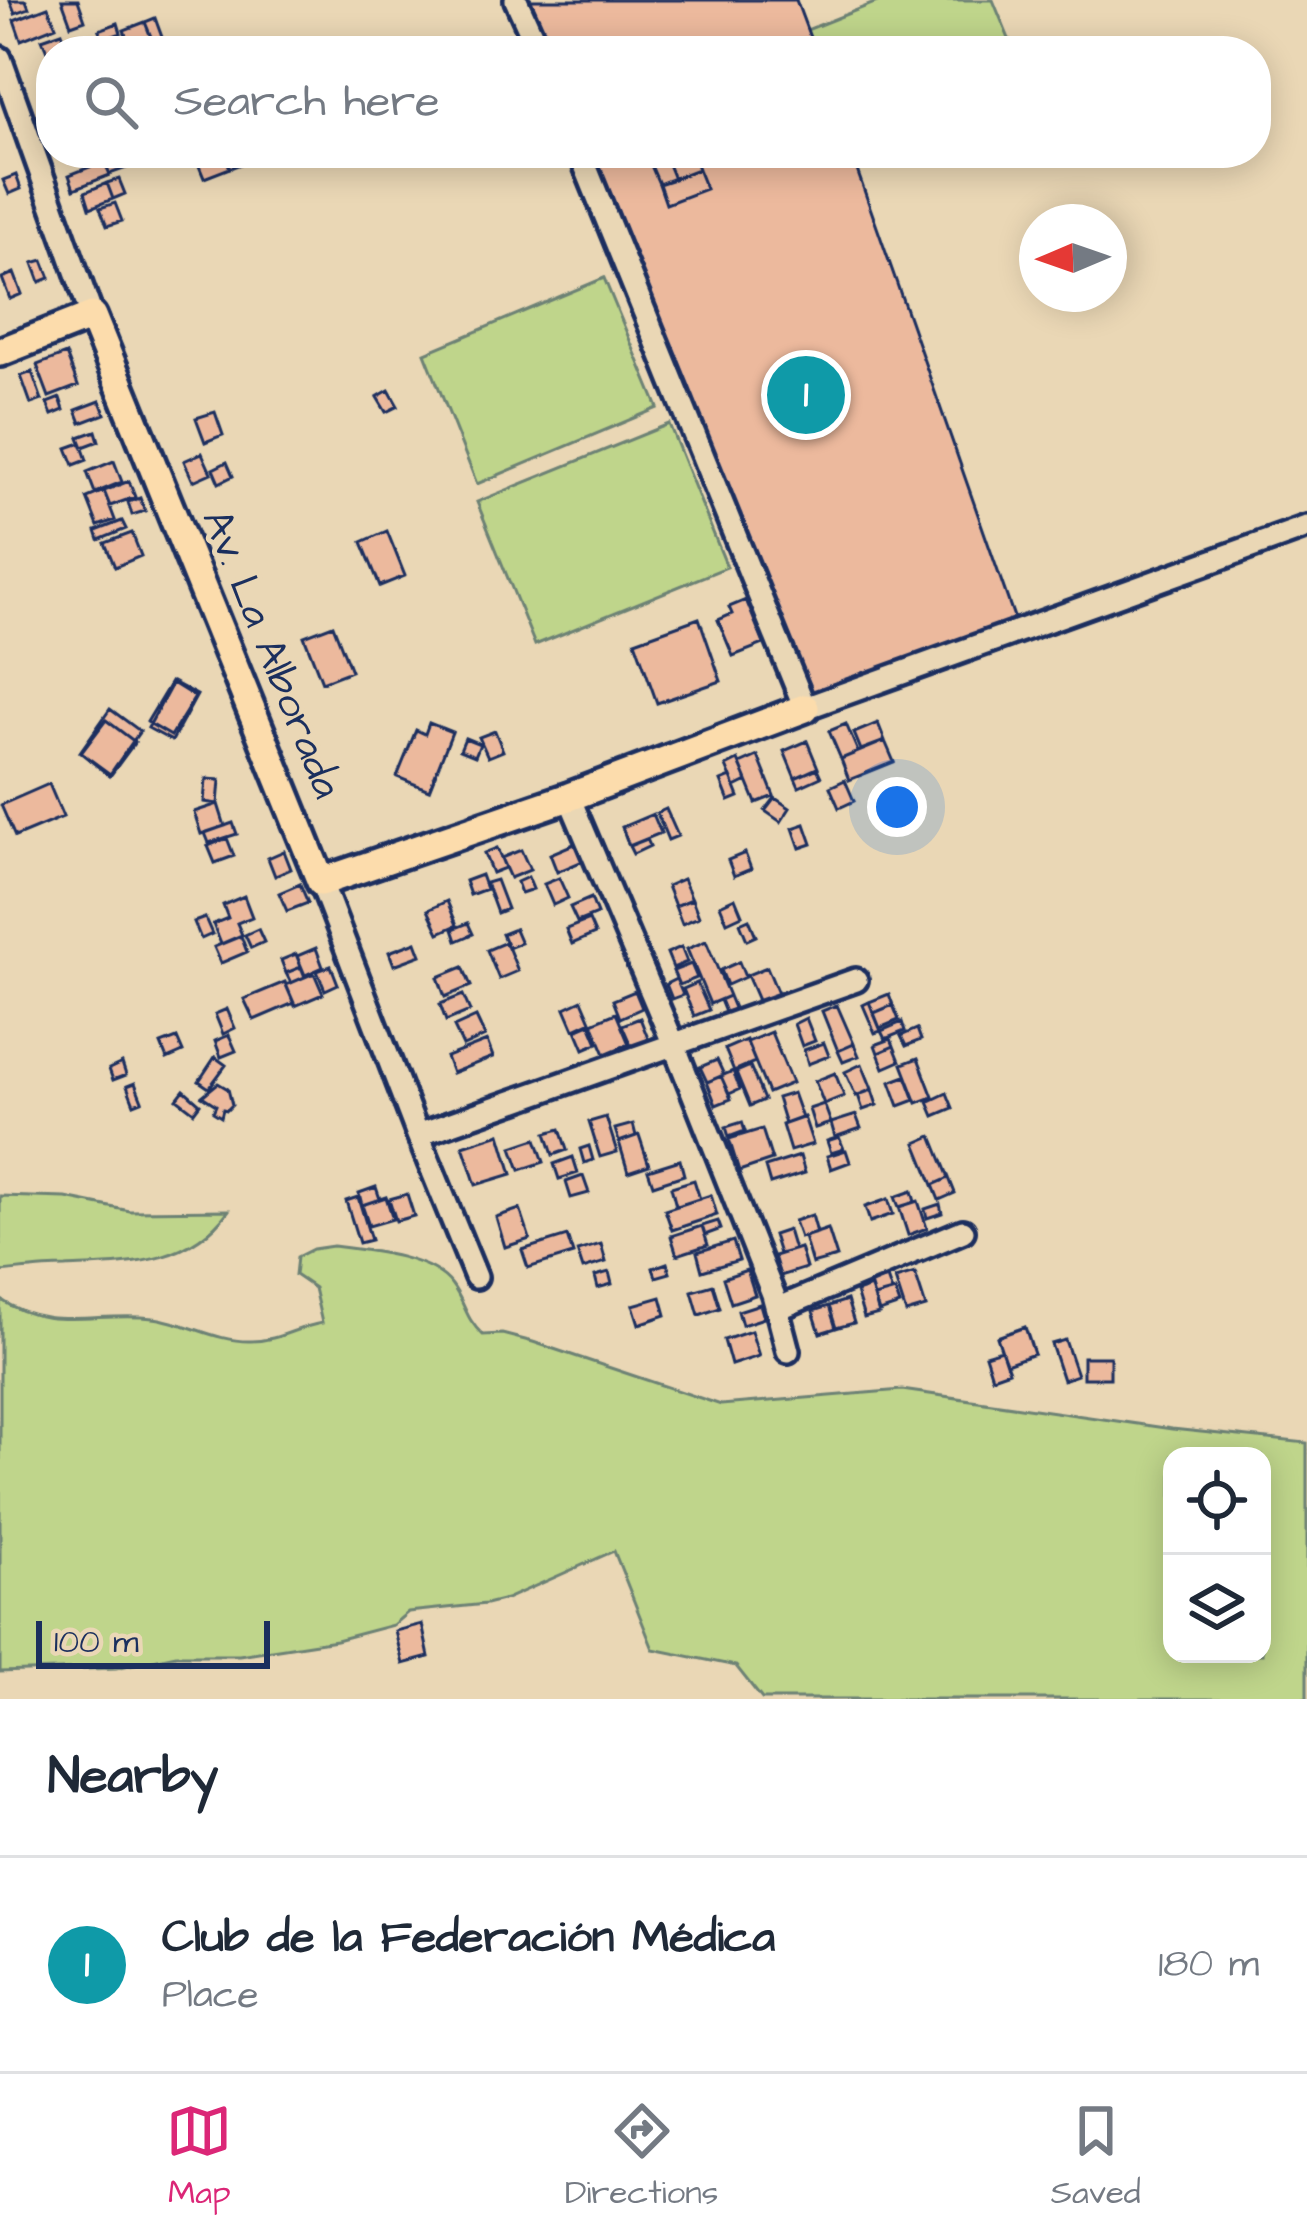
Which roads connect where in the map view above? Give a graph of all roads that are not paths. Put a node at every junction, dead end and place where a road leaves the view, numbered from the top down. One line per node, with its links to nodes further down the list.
1 (517, 0): 2 (street)
2 (532, 36)
3 (0, 58): 4 (street, Av. La Alborada)
4 (36, 159)
5 (39, 168): 7 (street, Av. La Alborada)
6 (586, 168): 10 (street)
7 (92, 316): 8 (main road); 12 (main road, Av. La Alborada)
8 (0, 352)
9 (1307, 527): 10 (street)
10 (806, 708): 11 (main road)
11 (569, 797): 12 (main road); 14 (street)
12 (321, 882): 15 (street, Av. La Alborada)
13 (856, 980): 14 (street)
14 (674, 1045): 15 (street); 18 (street)
15 (418, 1135): 17 (street, Av. La Alborada)
16 (963, 1231): 18 (street)
17 (476, 1277)
18 (777, 1309): 19 (street)
19 (788, 1351)

